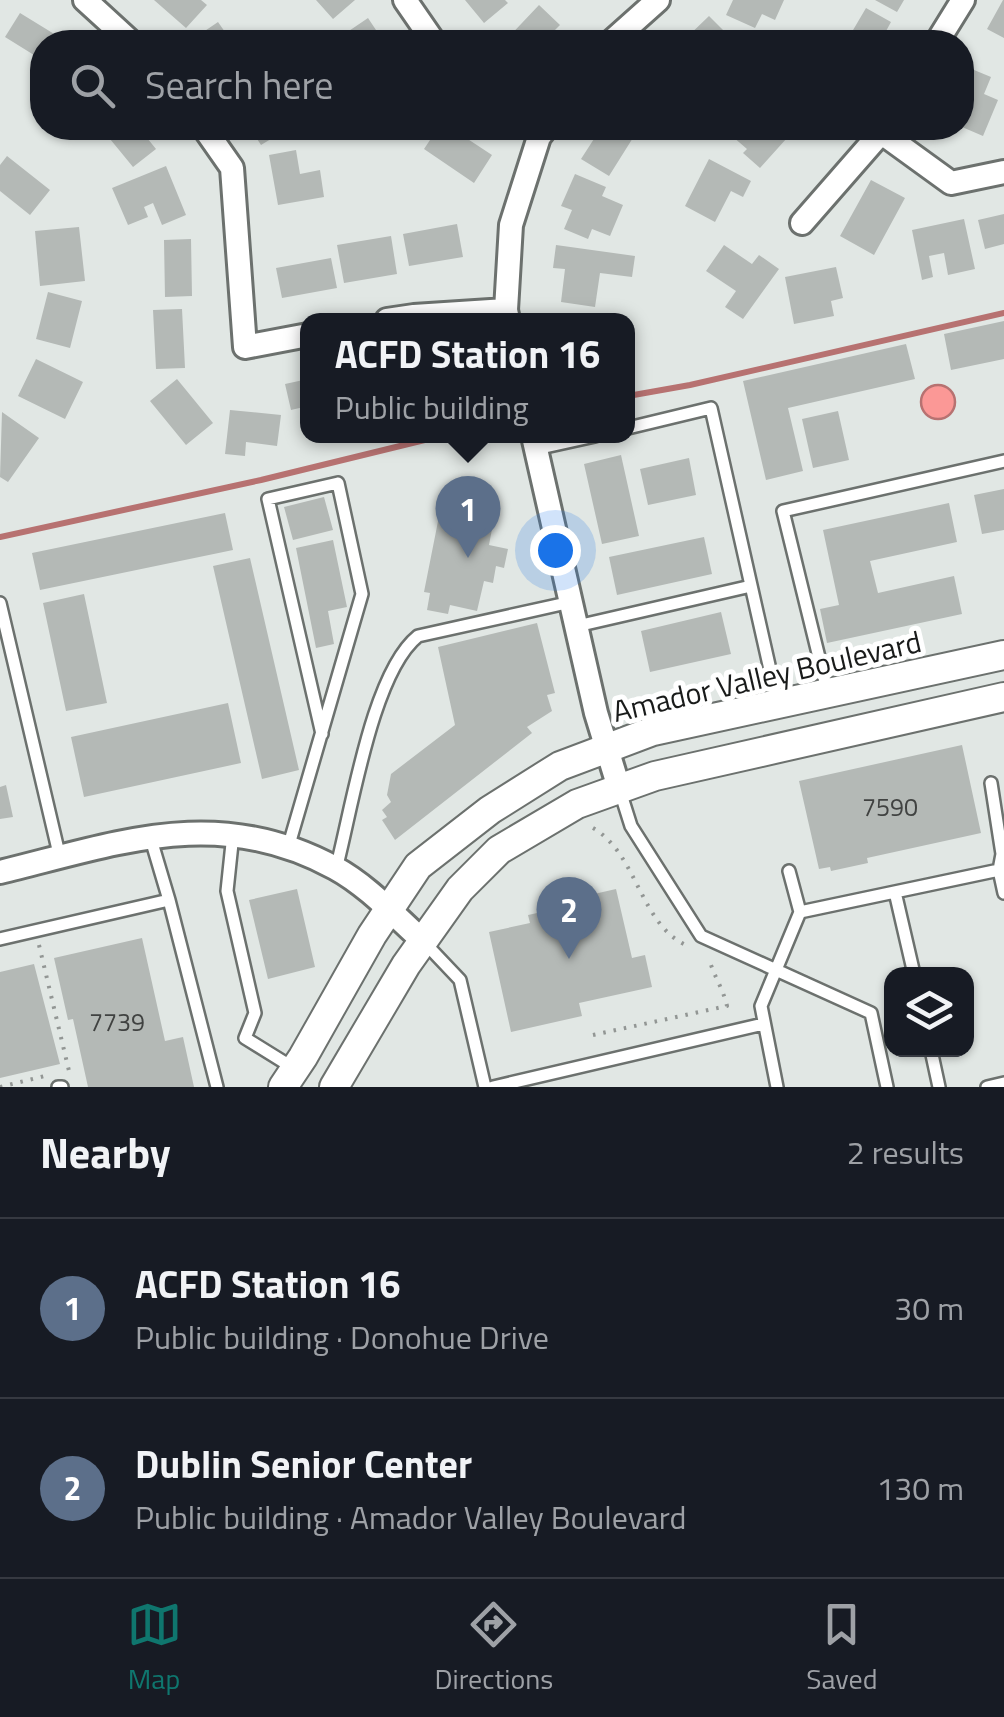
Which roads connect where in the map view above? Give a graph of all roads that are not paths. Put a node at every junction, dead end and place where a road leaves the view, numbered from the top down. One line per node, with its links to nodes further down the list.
1 (85, 0): 5 (street)
2 (405, 0): 6 (street)
3 (658, 0): 7 (street)
4 (963, 0): 8 (street)
5 (118, 30)
6 (426, 30)
7 (624, 30)
8 (944, 30)
9 (212, 140): 16 (street)
10 (535, 140): 15 (street)
11 (874, 140): 14 (street)
12 (896, 140): 13 (street)
13 (1004, 172)
14 (802, 223)
15 (507, 313)
16 (300, 337)
17 (635, 426): 20 (lane)
18 (535, 443): 21 (street)
19 (1004, 461): 25 (lane)
20 (751, 586): 23 (lane); 27 (lane)
21 (571, 602): 23 (street); 36 (lane)
22 (0, 604): 35 (lane)
23 (576, 626): 29 (street)
24 (1004, 655): 25 (street, Amador Valley Boulevard)
25 (828, 694): 27 (street, Amador Valley Boulevard)
26 (1004, 698): 31 (street)
27 (778, 704): 29 (street, Amador Valley Boulevard)
28 (322, 734): 28 (lane); 34 (lane)
29 (606, 748): 31 (street); 43 (street, Amador Valley Boulevard)
30 (991, 784): 37 (lane)
31 (619, 788): 46 (street); 48 (lane)
32 (234, 834): 33 (street); 34 (street); 51 (lane)
33 (150, 836): 35 (street); 42 (lane)
34 (288, 848): 36 (street)
35 (60, 858): 38 (street)
36 (336, 868): 43 (street)
37 (999, 870): 40 (lane); 41 (lane)
38 (0, 872)
39 (788, 872): 44 (lane)
40 (895, 892): 44 (lane); 47 (lane)
41 (1004, 893)
42 (169, 900): 45 (lane); 53 (lane)
43 (388, 910): 46 (street); 51 (street, Amador Valley Boulevard)
44 (800, 912): 48 (lane)
45 (0, 939)
46 (423, 941): 54 (street); 55 (lane)
47 (912, 967)
48 (776, 970): 49 (lane); 58 (lane)
49 (763, 1024): 56 (lane); 57 (lane)
50 (932, 1057): 59 (lane)
51 (289, 1078)
52 (1004, 1083): 60 (lane)
53 (217, 1087)
54 (334, 1087)
55 (485, 1087)
56 (493, 1087)
57 (777, 1087)
58 (888, 1087)
59 (939, 1087)
60 (987, 1087)

